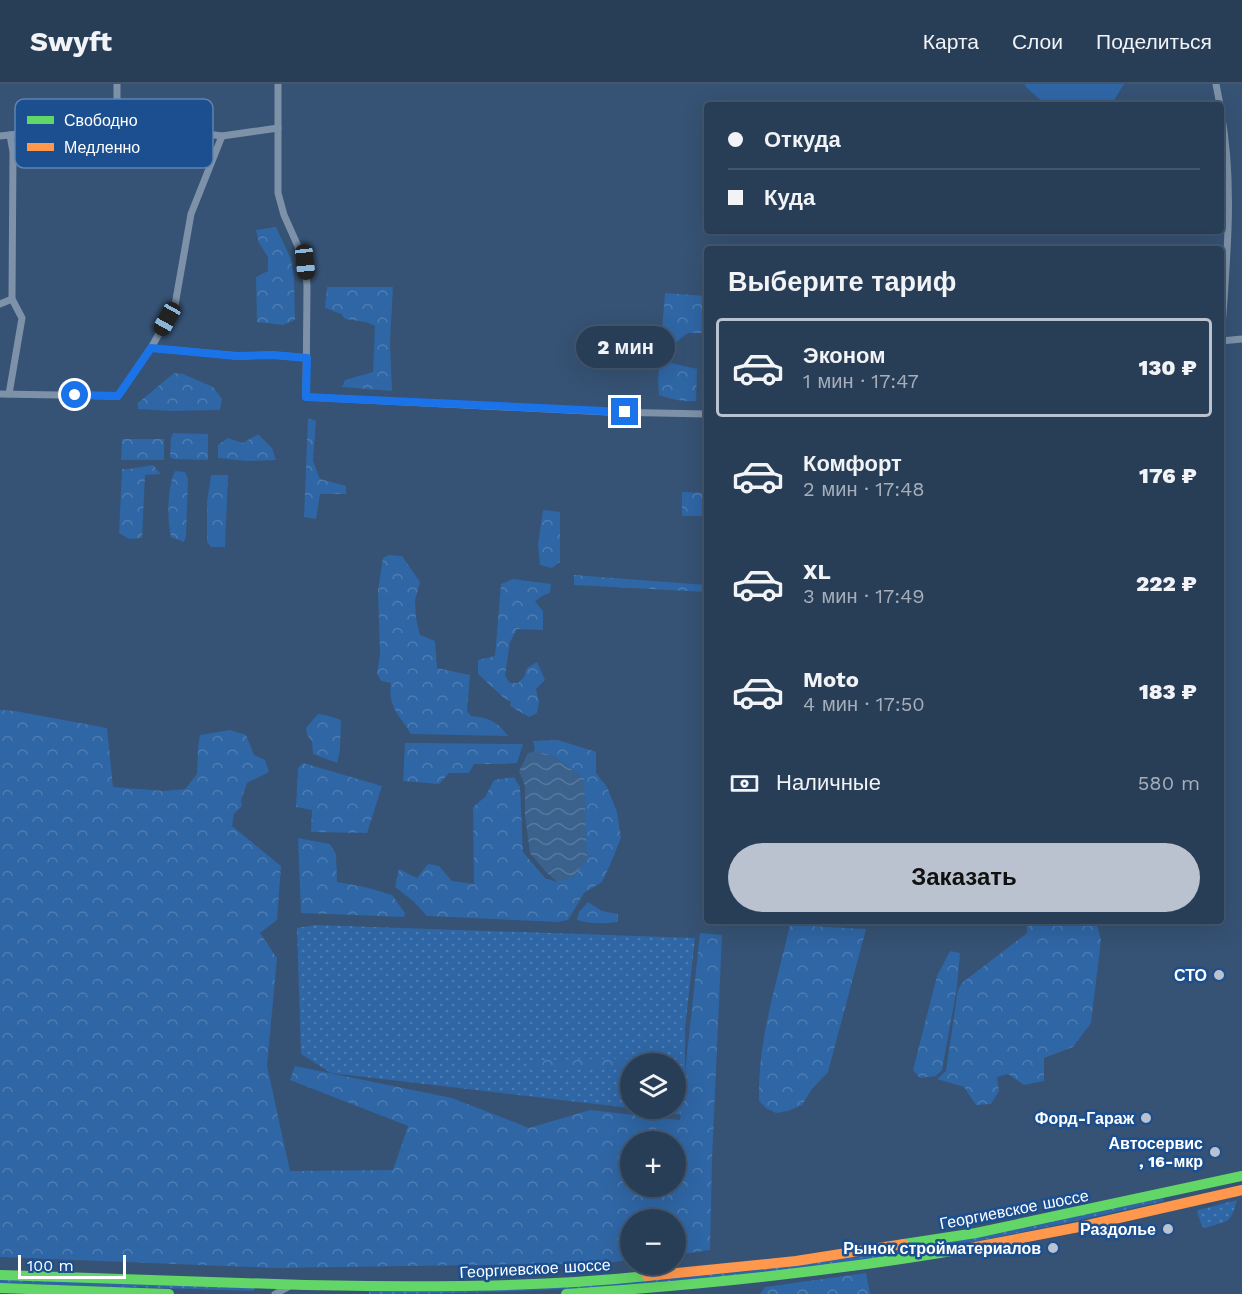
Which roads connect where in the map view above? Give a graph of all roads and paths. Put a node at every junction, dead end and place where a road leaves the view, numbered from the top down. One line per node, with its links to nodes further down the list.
1 (278, 84): 4 (street)
2 (1216, 84): 3 (street)
3 (1219, 102)
4 (278, 128): 10 (street); 19 (street)
5 (1224, 129): 13 (street)
6 (15, 134): 7 (street)
7 (10, 135): 9 (street); 14 (street)
8 (213, 135): 10 (street)
9 (0, 136)
10 (222, 136): 11 (street)
11 (213, 159)
12 (209, 168): 18 (street)
13 (1224, 290)
14 (12, 299): 15 (street); 21 (street)
15 (0, 304)
16 (1242, 339): 17 (street)
17 (1224, 341)
18 (151, 348): 19 (street); 21 (street)
19 (307, 358): 22 (street)
20 (0, 394): 21 (street)
21 (9, 394)
22 (704, 414)
23 (1242, 1176): 25 (main road, Георгиевское шоссе)
24 (1242, 1190): 26 (main road, Георгиевское шоссе)
25 (1161, 1194): 26 (street); 28 (main road, Георгиевское шоссе)
26 (1165, 1208): 32 (main road, Георгиевское шоссе)
27 (0, 1275): 28 (main road, Георгиевское шоссе)
28 (292, 1285): 31 (street)
29 (0, 1288): 30 (main road)
30 (169, 1294)
31 (275, 1294)
32 (566, 1294)

